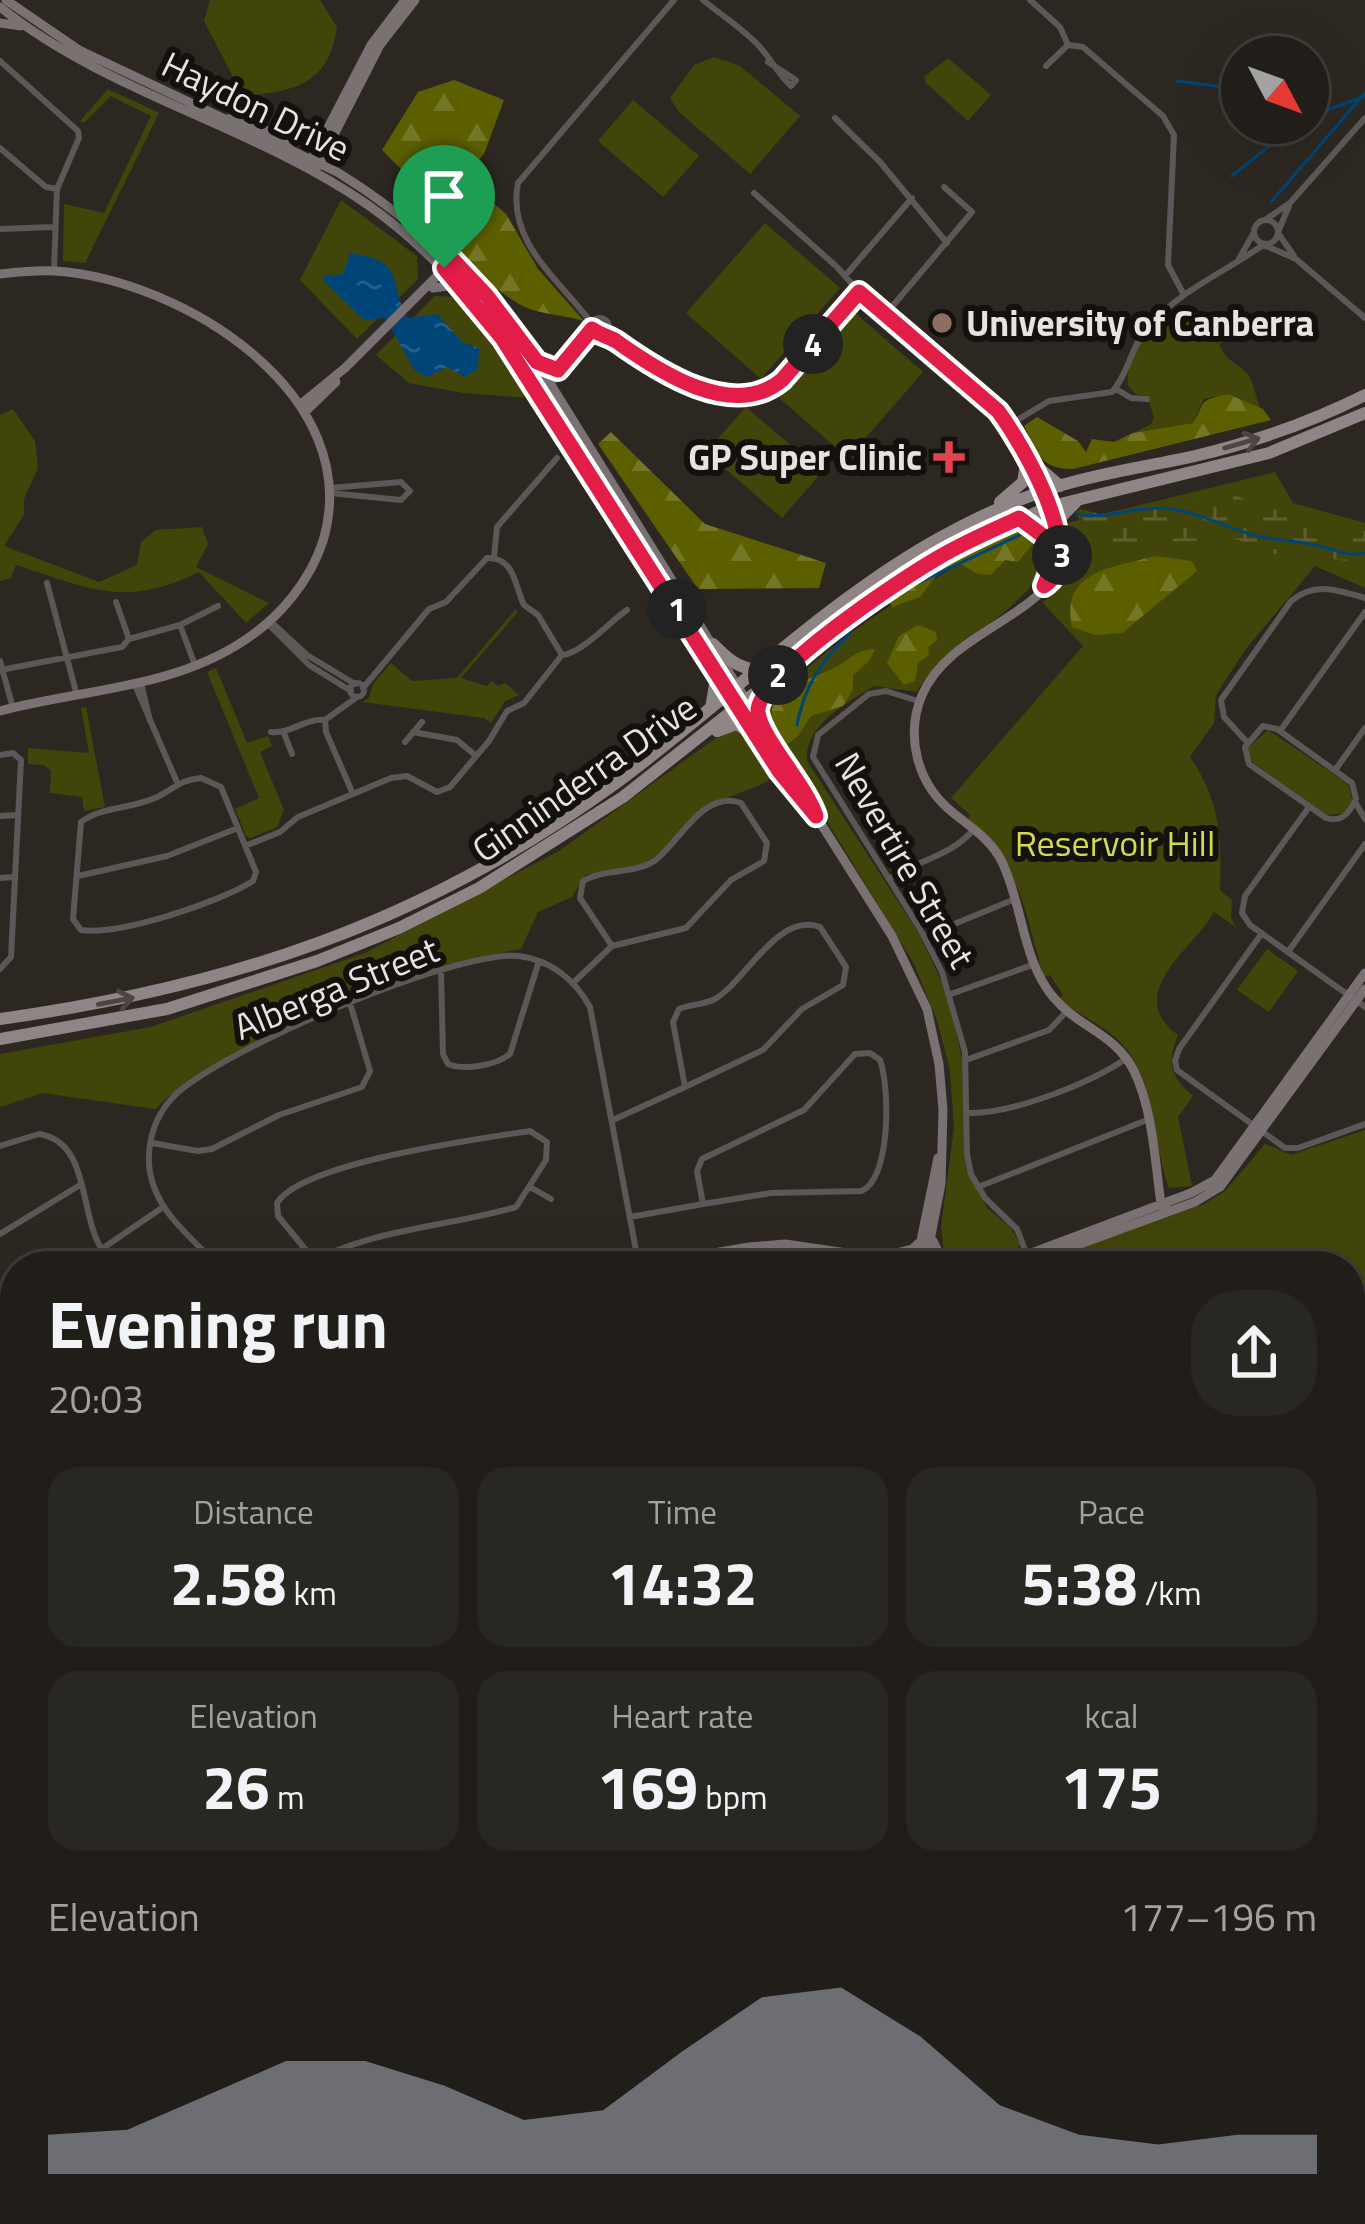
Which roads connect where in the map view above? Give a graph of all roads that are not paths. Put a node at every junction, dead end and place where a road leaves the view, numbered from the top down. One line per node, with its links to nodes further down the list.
1 (405, 0): 18 (street)
2 (415, 0): 18 (street)
3 (674, 0): 49 (street)
4 (703, 0): 12 (street)
5 (1030, 0): 10 (street)
6 (2, 2): 7 (street, Haydon Drive); 9 (street, Haydon Drive)
7 (17, 4): 16 (street, Haydon Drive)
8 (0, 23): 9 (street)
9 (26, 28): 21 (street, Haydon Drive)
10 (1068, 45): 13 (street); 45 (street)
11 (0, 62): 24 (street)
12 (768, 62)
13 (1046, 66)
14 (835, 118): 26 (street)
15 (1365, 118): 27 (street)
16 (224, 119): 17 (street, Haydon Drive); 18 (street)
17 (249, 131): 19 (street); 21 (street, Haydon Drive)
18 (328, 137): 19 (street); 21 (street); 22 (street)
19 (318, 146): 21 (street)
20 (0, 148): 24 (street)
21 (313, 166): 22 (street, Haydon Drive); 35 (street, Haydon Drive)
22 (337, 172): 38 (street, Haydon Drive)
23 (944, 188): 33 (street)
24 (57, 189): 29 (street)
25 (754, 193): 41 (street)
26 (912, 198): 33 (street); 41 (street)
27 (1290, 203): 28 (street); 31 (street)
28 (1265, 220): 31 (street); 32 (street)
29 (54, 227): 30 (street); 39 (street)
30 (0, 229)
31 (1278, 232): 34 (street); 36 (street)
32 (1253, 234): 34 (street); 37 (street)
33 (946, 243): 47 (street)
34 (1264, 245): 36 (street); 37 (street)
35 (431, 256): 38 (street, Haydon Drive); 46 (street)
36 (1296, 259): 48 (street)
37 (1237, 262): 45 (street)
38 (451, 267): 42 (street); 43 (street, Haydon Drive); 46 (street); 50 (street, Haydon Drive)
39 (54, 271): 40 (street); 57 (street)
40 (0, 274)
41 (845, 276): 44 (street)
42 (433, 288): 43 (street); 46 (street)
43 (465, 292): 52 (street, Haydon Drive)
44 (859, 292): 47 (street); 49 (street)
45 (1184, 295): 54 (street)
46 (413, 302): 57 (street)
47 (886, 314): 59 (street)
48 (1365, 318)
49 (599, 328): 51 (street); 53 (street)
50 (537, 362): 51 (street); 53 (street, Haydon Drive)
51 (558, 370): 53 (street)
52 (529, 380): 53 (street); 60 (street, Haydon Drive)
53 (551, 385): 60 (street); 85 (street, Haydon Drive)
54 (1115, 389): 56 (street); 59 (street)
55 (1365, 393): 65 (main road, Ginninderra Drive, one-way to 55)
56 (1147, 398)
57 (303, 408): 66 (street)
58 (1365, 413): 63 (main road, Ginninderra Drive)
59 (1009, 425): 62 (street)
60 (566, 437): 88 (street, Haydon Drive)
61 (557, 458): 74 (street)
62 (1026, 462): 65 (main road); 69 (street); 70 (main road)
63 (1154, 480): 67 (main road, Ginninderra Drive); 69 (main road)
64 (372, 483): 66 (street); 68 (street); 68 (street)
65 (1060, 486): 69 (main road, Ginninderra Drive)
66 (330, 491): 68 (street); 82 (street)
67 (1081, 497): 69 (main road, Ginninderra Drive); 72 (main road)
68 (372, 498)
69 (1041, 500): 70 (main road, Ginninderra Drive); 71 (main road, Ginninderra Drive); 72 (street); 73 (street)
70 (991, 512): 91 (main road, Ginninderra Drive)
71 (1019, 518): 73 (main road); 92 (main road, Ginninderra Drive)
72 (1054, 524): 76 (street)
73 (1050, 541): 76 (street)
74 (494, 557): 86 (street); 94 (street)
75 (47, 583): 87 (street)
76 (1044, 586): 97 (street)
77 (1365, 598): 105 (street)
78 (116, 602): 84 (street)
79 (218, 606): 83 (street)
80 (627, 610): 86 (street)
81 (1365, 612): 107 (street)
82 (270, 621): 89 (street); 94 (street)
83 (180, 625): 84 (street); 89 (street)
84 (129, 639): 87 (street)
85 (713, 644): 91 (main road); 95 (street, Haydon Drive)
86 (562, 655): 115 (street)
87 (68, 660): 90 (street); 96 (street)
88 (712, 663): 95 (street, Haydon Drive); 99 (main road)
89 (195, 665): 93 (street)
90 (1, 667): 98 (street)
91 (758, 670): 95 (main road, Ginninderra Drive)
92 (780, 674): 95 (main road, Ginninderra Drive); 101 (main road)
93 (138, 684): 96 (street); 118 (street)
94 (356, 689): 102 (street)
95 (740, 695): 99 (main road, Ginninderra Drive); 101 (street); 117 (street); 120 (main road, Ginninderra Drive)
96 (77, 697): 98 (street)
97 (920, 702): 129 (street); 135 (street, Nevertire Street)
98 (13, 708): 100 (street)
99 (711, 709): 152 (main road, Ginninderra Drive, one-way to 99)
100 (0, 711)
101 (758, 715): 126 (street)
102 (326, 721): 110 (street); 119 (street)
103 (422, 722): 109 (street)
104 (1365, 728): 116 (street)
105 (1240, 730): 106 (street); 112 (street)
106 (1256, 730): 107 (street); 112 (street)
107 (1280, 731): 116 (street)
108 (271, 732): 110 (street)
109 (413, 732): 111 (street); 115 (street)
110 (284, 733): 113 (street)
111 (405, 742)
112 (1246, 744): 122 (street)
113 (292, 754)
114 (0, 755): 123 (street)
115 (476, 757): 119 (street)
116 (1335, 770): 121 (street)
117 (779, 771): 120 (main road); 126 (street)
118 (176, 781): 128 (street); 132 (street)
119 (353, 794): 131 (street)
120 (623, 797): 153 (main road, Ginninderra Drive)
121 (1355, 801): 124 (street); 127 (street)
122 (1309, 807): 124 (street); 137 (street)
123 (18, 815): 125 (street); 133 (street)
124 (1345, 815): 127 (street)
125 (0, 816)
126 (816, 816): 173 (street)
127 (1363, 818)
128 (238, 829): 131 (street); 132 (street)
129 (974, 829): 135 (street); 136 (street)
130 (1365, 844): 140 (street)
131 (245, 845): 132 (street)
132 (78, 876)
133 (15, 877): 134 (street); 143 (street)
134 (0, 878)
135 (889, 879): 138 (street, Nevertire Street)
136 (1015, 899): 138 (street); 142 (street)
137 (1262, 933): 140 (street); 161 (street)
138 (925, 936): 148 (street, Nevertire Street)
139 (611, 946): 139 (street); 146 (street)
140 (1288, 952): 149 (street)
141 (539, 961): 144 (street, Alberga Street); 144 (street); 146 (street)
142 (1035, 964): 148 (street); 151 (street)
143 (0, 970)
144 (441, 971): 150 (street, Alberga Street)
145 (1365, 973): 149 (street)
146 (573, 983): 158 (street)
147 (1365, 989): 149 (street)
148 (951, 994): 155 (street, Nevertire Street)
149 (1357, 1001): 161 (street)
150 (350, 1003): 162 (street, Alberga Street); 162 (street)
151 (1066, 1011): 154 (street); 155 (street)
152 (0, 1019)
153 (0, 1039)
154 (1127, 1058): 157 (street); 159 (street)
155 (966, 1060): 157 (street, Nevertire Street)
156 (685, 1087): 156 (street); 158 (street)
157 (969, 1113): 166 (street, Nevertire Street)
158 (613, 1120): 171 (street)
159 (1147, 1120): 166 (street); 169 (street)
160 (1365, 1124): 161 (street)
161 (1258, 1131): 169 (street)
162 (150, 1142): 170 (street)
163 (0, 1146): 164 (street)
164 (80, 1185): 172 (street); 174 (street)
165 (530, 1186): 167 (street); 177 (street); 178 (street)
166 (978, 1187): 185 (street)
167 (551, 1199)
168 (703, 1204): 168 (street); 171 (street)
169 (1167, 1206): 186 (street); 187 (street)
170 (163, 1207): 174 (street); 176 (street)
171 (630, 1217): 179 (street)
172 (0, 1234)
173 (926, 1238): 182 (street); 183 (street); 184 (street)
174 (101, 1248): 175 (street)
175 (97, 1251)
176 (205, 1251)
177 (307, 1251)
178 (337, 1251)
179 (636, 1251)
180 (745, 1251): 181 (street)
181 (824, 1251)
182 (908, 1251)
183 (925, 1251)
184 (934, 1251)
185 (1026, 1251)
186 (1039, 1251)
187 (1057, 1251)

